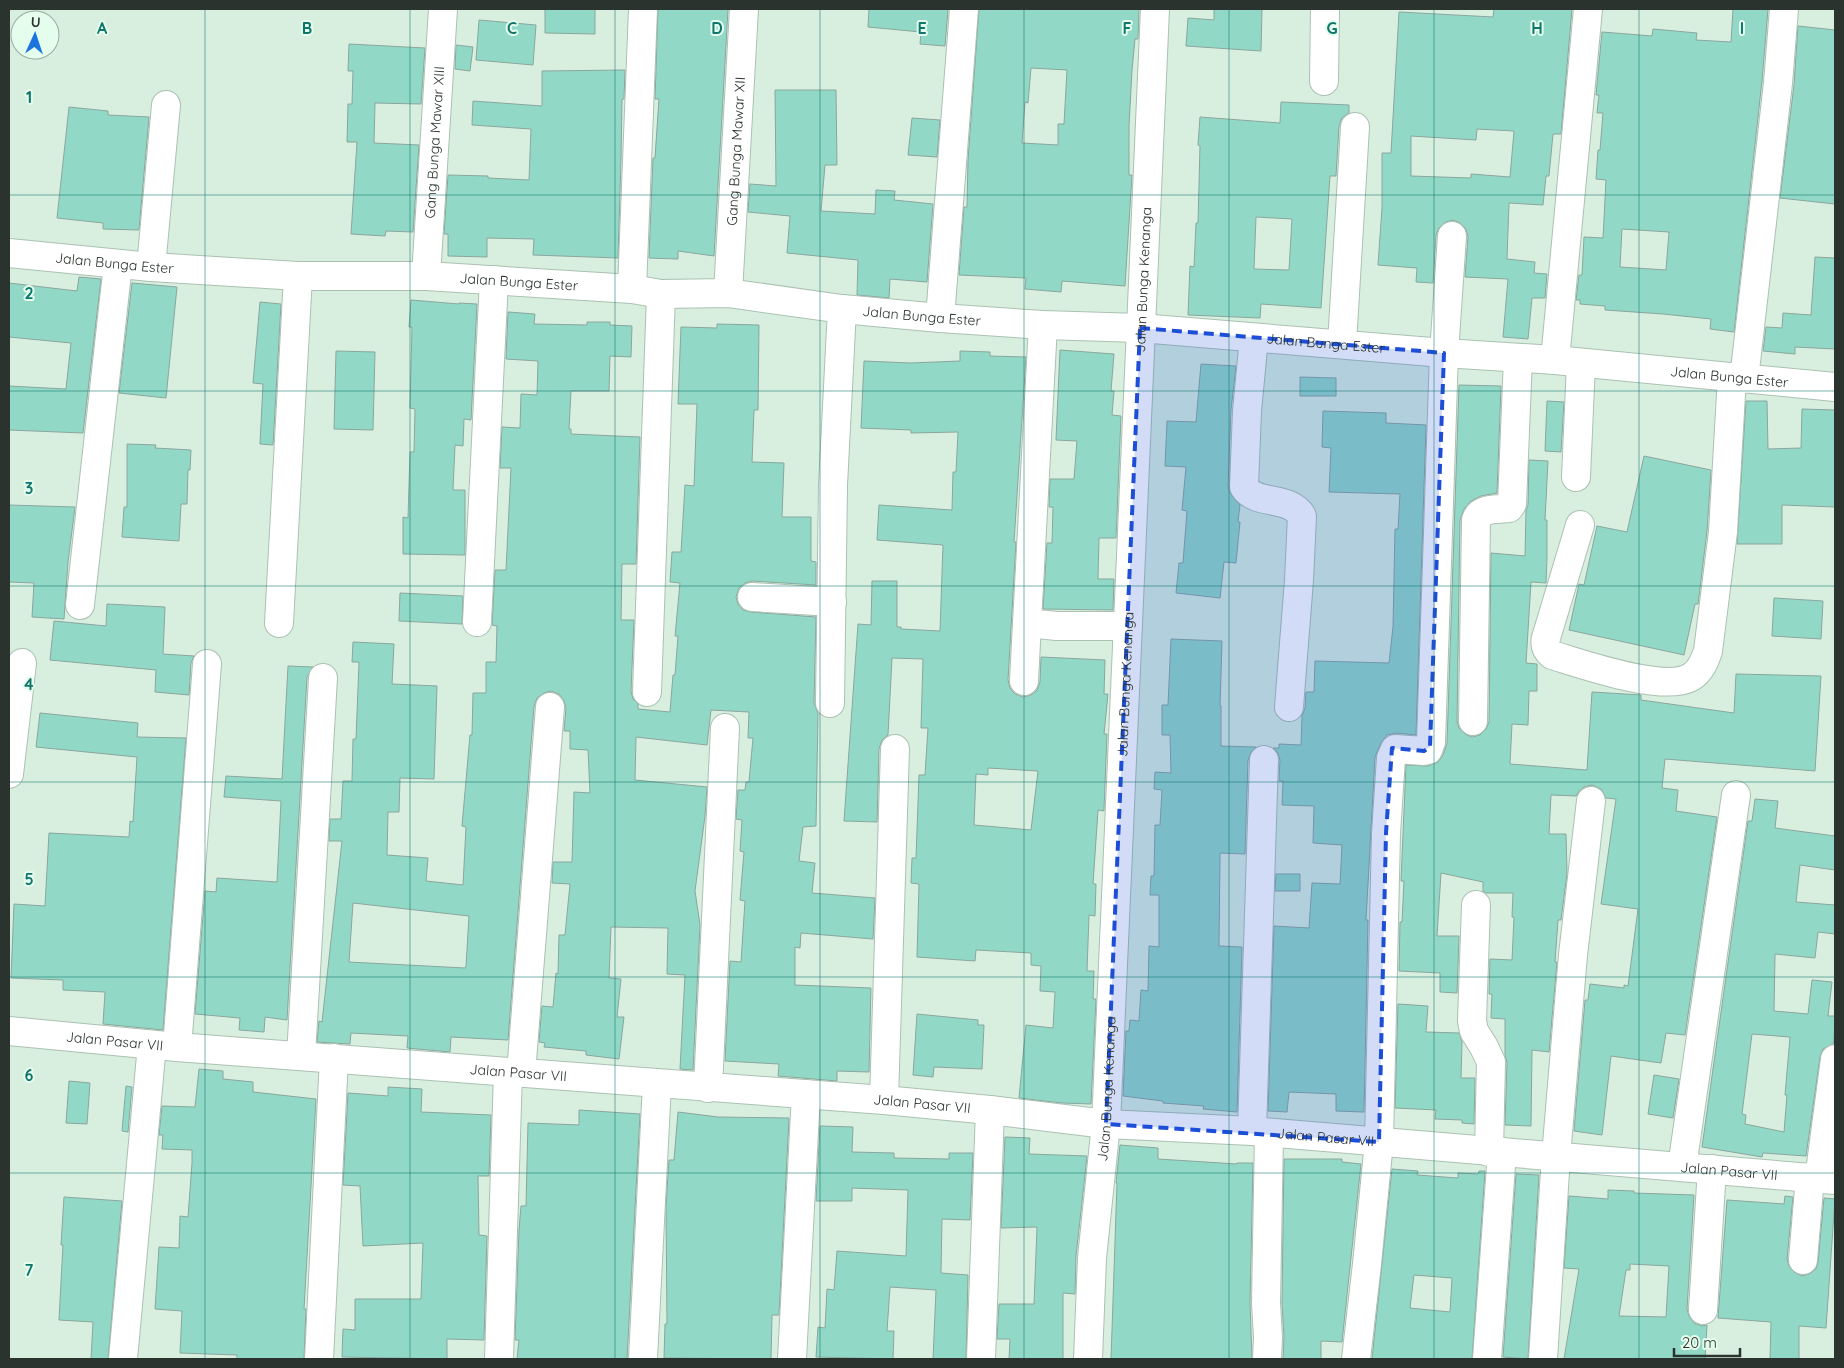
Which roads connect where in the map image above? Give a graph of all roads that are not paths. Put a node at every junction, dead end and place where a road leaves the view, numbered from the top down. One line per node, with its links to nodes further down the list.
1 (443, 9): 17 (street, Gang Bunga Mawar XIII)
2 (643, 9): 19 (street)
3 (744, 9): 20 (street, Gang Bunga Mawar XII)
4 (964, 9): 23 (street)
5 (1156, 9): 25 (street, Jalan Bunga Kenanga)
6 (1325, 9): 9 (street)
7 (1588, 9): 30 (street)
8 (1784, 9): 31 (street)
9 (1324, 82)
10 (166, 104): 15 (street)
11 (1355, 127): 27 (street)
12 (1452, 236): 28 (street)
13 (9, 253): 14 (street, Jalan Bunga Ester)
14 (118, 264): 15 (street, Jalan Bunga Ester); 37 (street)
15 (151, 267): 16 (street, Jalan Bunga Ester)
16 (298, 276): 17 (street, Jalan Bunga Ester); 39 (street)
17 (426, 276): 18 (street, Jalan Bunga Ester)
18 (494, 280): 19 (street, Jalan Bunga Ester); 38 (street)
19 (632, 289): 21 (street, Jalan Bunga Ester)
20 (728, 293): 21 (street, Jalan Bunga Ester); 22 (street, Jalan Bunga Ester)
21 (661, 294): 46 (street)
22 (842, 309): 23 (street, Jalan Bunga Ester); 36 (street)
23 (940, 318): 24 (street, Jalan Bunga Ester)
24 (1043, 325): 25 (street, Jalan Bunga Ester); 40 (street)
25 (1140, 328): 26 (street, Jalan Bunga Ester); 41 (street, Jalan Bunga Kenanga)
26 (1254, 338): 27 (street, Jalan Bunga Ester); 48 (street)
27 (1342, 344): 28 (street, Jalan Bunga Ester)
28 (1444, 353): 29 (street, Jalan Bunga Ester); 71 (street)
29 (1518, 358): 30 (street, Jalan Bunga Ester); 50 (street)
30 (1568, 361): 31 (street, Jalan Bunga Ester); 33 (street)
31 (1738, 378): 32 (street, Jalan Bunga Ester); 34 (street)
32 (1835, 387)
33 (1576, 477)
34 (1580, 525)
35 (752, 597): 36 (street)
36 (832, 602): 47 (street)
37 (80, 605)
38 (477, 622)
39 (279, 623)
40 (1027, 623): 41 (street); 45 (street)
41 (1128, 626): 69 (street, Jalan Bunga Kenanga)
42 (22, 663): 54 (street)
43 (207, 664): 59 (street)
44 (323, 678): 60 (street)
45 (1024, 681)
46 (647, 692)
47 (830, 703)
48 (1289, 706)
49 (550, 707): 63 (street)
50 (1473, 720)
51 (725, 728): 65 (street)
52 (895, 750): 67 (street)
53 (1264, 760): 70 (street)
54 (9, 774)
55 (1736, 796): 74 (street)
56 (1591, 801): 73 (street)
57 (1476, 905): 72 (street)
58 (9, 1031): 59 (street, Jalan Pasar VII)
59 (164, 1046): 60 (street, Jalan Pasar VII); 79 (street)
60 (301, 1056): 61 (street, Jalan Pasar VII)
61 (334, 1058): 63 (street, Jalan Pasar VII); 80 (street)
62 (1835, 1059): 76 (street)
63 (515, 1072): 64 (street, Jalan Pasar VII); 81 (street)
64 (657, 1084): 65 (street, Jalan Pasar VII); 82 (street)
65 (708, 1088): 66 (street, Jalan Pasar VII)
66 (806, 1094): 67 (street, Jalan Pasar VII); 83 (street)
67 (884, 1100): 68 (street, Jalan Pasar VII)
68 (990, 1110): 69 (street, Jalan Pasar VII); 84 (street)
69 (1106, 1124): 70 (street, Jalan Pasar VII); 85 (street, Jalan Bunga Kenanga)
70 (1261, 1132): 71 (street, Jalan Pasar VII); 86 (street)
71 (1379, 1142): 72 (street, Jalan Pasar VII); 87 (street)
72 (1496, 1152): 73 (street, Jalan Pasar VII); 88 (street)
73 (1556, 1156): 74 (street, Jalan Pasar VII); 89 (street)
74 (1682, 1167): 75 (street, Jalan Pasar VII)
75 (1712, 1169): 76 (street, Jalan Pasar VII); 78 (street)
76 (1821, 1178): 77 (street)
77 (1802, 1260)
78 (1702, 1310)
79 (123, 1359)
80 (319, 1359)
81 (499, 1359)
82 (643, 1359)
83 (792, 1359)
84 (981, 1359)
85 (1088, 1359)
86 (1267, 1359)
87 (1356, 1359)
88 (1486, 1359)
89 (1544, 1359)

